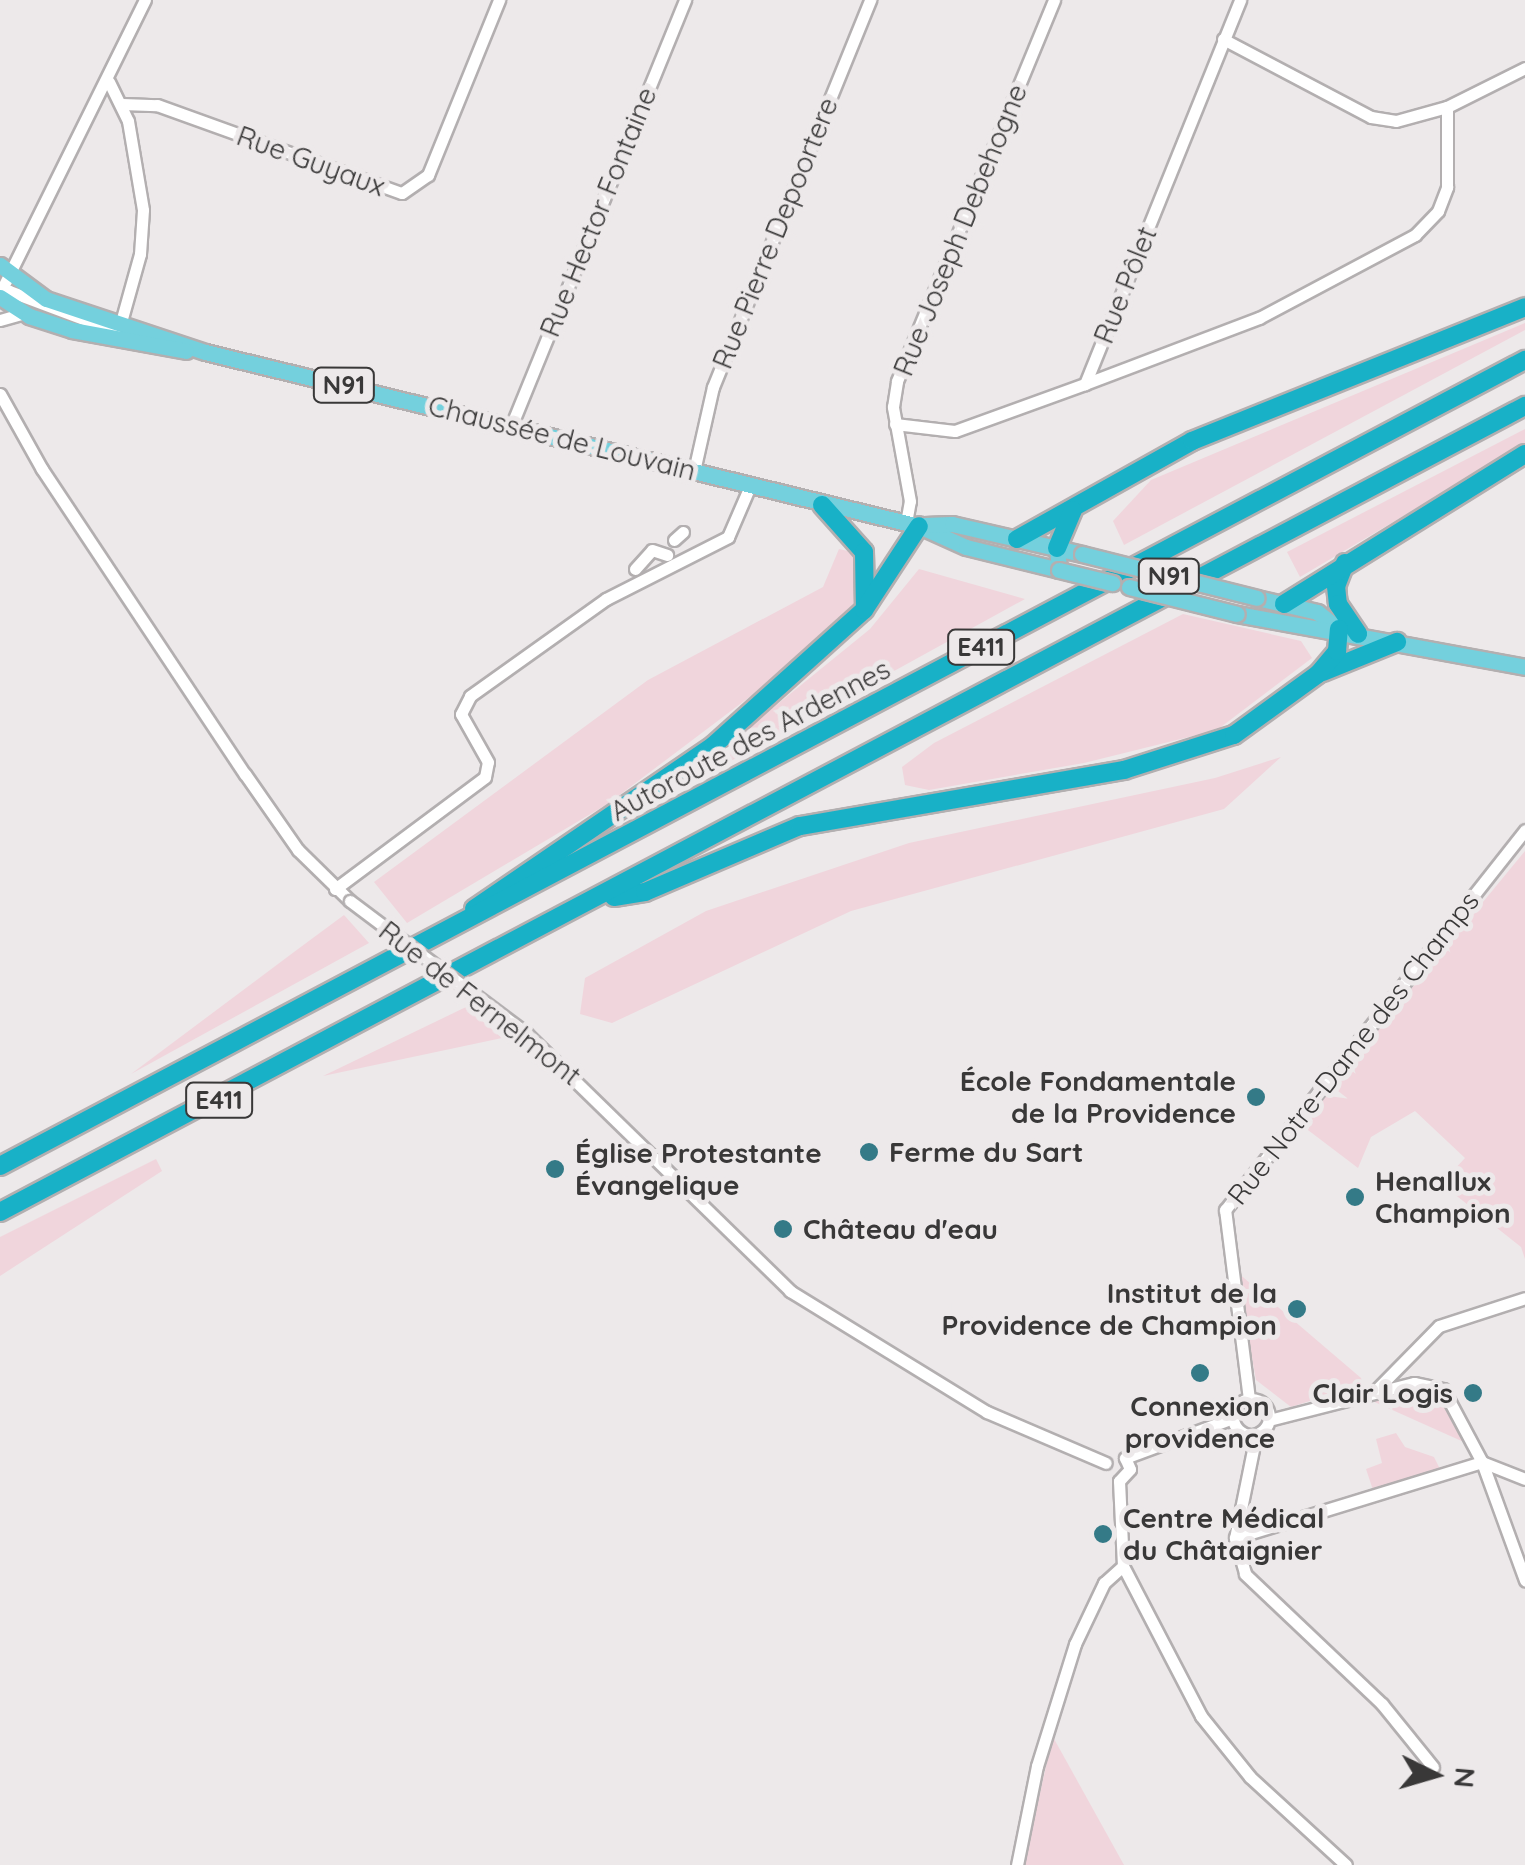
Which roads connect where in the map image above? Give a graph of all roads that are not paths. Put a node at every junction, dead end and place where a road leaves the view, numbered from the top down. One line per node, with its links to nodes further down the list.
1 (145, 0): 9 (street)
2 (499, 0): 10 (street, Rue Guyaux)
3 (685, 0): 22 (street, Rue Hector Fontaine)
4 (870, 0): 25 (street, Rue Pierre Depoortere)
5 (1054, 0): 23 (street, Rue Joseph Debehogne)
6 (1240, 0): 7 (street, Rue Pôlet)
7 (1223, 39): 11 (street); 19 (street, Rue Pôlet)
8 (1525, 68): 11 (street)
9 (109, 82): 10 (street); 12 (street)
10 (122, 104): 16 (street)
11 (1447, 107): 19 (street)
12 (2, 284): 14 (main road, Chaussée de Louvain / N91); 16 (main road, Chaussée de Louvain / N91); 17 (street)
13 (1525, 307): 28 (highway)
14 (24, 313): 15 (street); 17 (main road, Chaussée de Louvain / N91)
15 (0, 320)
16 (121, 322): 17 (main road, Chaussée de Louvain / N91)
17 (205, 352): 22 (main road, Chaussée de Louvain / N91)
18 (1525, 360): 47 (highway, Autoroute des Ardennes / E411)
19 (1085, 384): 23 (street)
20 (0, 394): 45 (street, Rue de Fernelmont)
21 (1525, 406): 46 (highway, E411)
22 (512, 424): 25 (main road, Chaussée de Louvain / N91)
23 (895, 424): 29 (street, Rue Joseph Debehogne)
24 (1525, 454): 33 (highway)
25 (694, 471): 26 (main road, Chaussée de Louvain / N91)
26 (750, 486): 27 (main road, Chaussée de Louvain / N91); 45 (street)
27 (822, 505): 29 (main road, Chaussée de Louvain / N91); 37 (highway)
28 (1076, 506): 30 (highway); 31 (highway)
29 (913, 524): 30 (main road, Chaussée de Louvain / N91); 35 (main road, Chaussée de Louvain / N91); 37 (highway)
30 (1017, 539): 31 (main road, Chaussée de Louvain / N91)
31 (1058, 548): 35 (main road); 36 (main road, Chaussée de Louvain / N91, bridge)
32 (667, 555): 34 (street)
33 (1345, 563): 36 (highway); 40 (highway)
34 (635, 568)
35 (1059, 570): 38 (main road, Chaussée de Louvain / N91, bridge)
36 (1284, 604): 38 (main road); 39 (main road, Chaussée de Louvain / N91)
37 (864, 610): 47 (highway)
38 (1237, 614): 39 (main road, Chaussée de Louvain / N91)
39 (1338, 630): 40 (main road, Chaussée de Louvain / N91); 43 (highway)
40 (1358, 634): 41 (main road, Chaussée de Louvain / N91)
41 (1398, 642): 42 (main road, Chaussée de Louvain / N91); 43 (highway)
42 (1525, 667)
43 (1318, 674): 46 (highway)
44 (1525, 830): 52 (street, Rue Notre-Dame des Champs)
45 (335, 889): 58 (street, Rue de Fernelmont, bridge)
46 (599, 900): 49 (highway, E411)
47 (438, 938): 48 (highway, Autoroute des Ardennes / E411)
48 (0, 1166)
49 (0, 1212)
50 (1525, 1298): 51 (street)
51 (1377, 1390): 54 (street); 57 (street)
52 (1249, 1400): 53 (street); 54 (street)
53 (1233, 1418): 55 (street); 56 (street)
54 (1270, 1420): 55 (street)
55 (1256, 1435): 61 (street)
56 (1126, 1458): 58 (street); 60 (street)
57 (1482, 1462): 59 (street); 61 (street); 63 (street)
58 (1106, 1463): 60 (street, Rue de Fernelmont)
59 (1525, 1479)
60 (1120, 1480): 62 (street)
61 (1235, 1538): 64 (street)
62 (1124, 1566): 65 (street); 66 (street)
63 (1525, 1580)
64 (1433, 1768)
65 (1018, 1865)
66 (1346, 1865)

